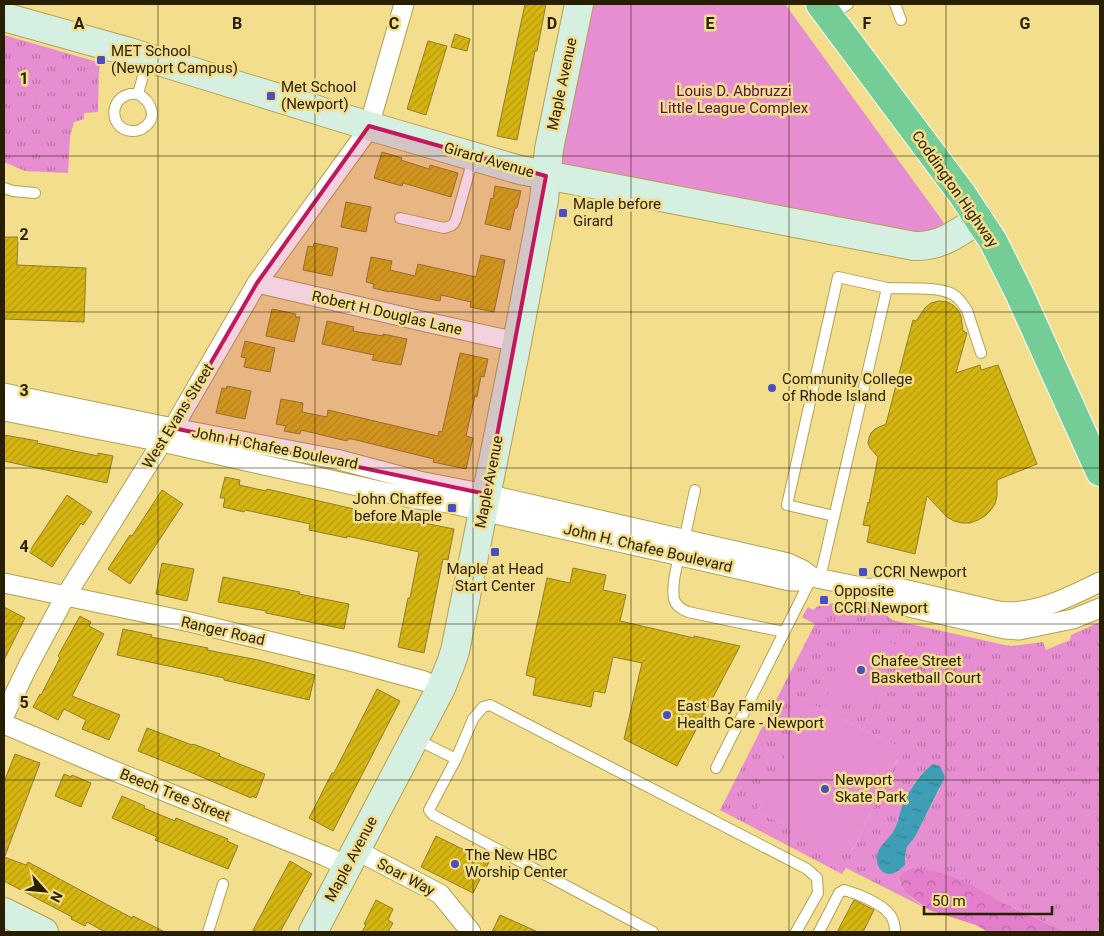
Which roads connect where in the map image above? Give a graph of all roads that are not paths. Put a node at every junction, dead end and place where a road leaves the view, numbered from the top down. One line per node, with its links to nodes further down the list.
1 (404, 4): 9 (street, West Evans Street)
2 (579, 4): 11 (street, Maple Avenue)
3 (895, 4): 6 (lane)
4 (832, 8): 15 (highway, Coddington Highway)
5 (4, 16): 7 (street, Girard Avenue)
6 (901, 20)
7 (148, 58): 8 (lane); 9 (street, Girard Avenue)
8 (138, 94)
9 (369, 126): 10 (street, Girard Avenue); 16 (street, West Evans Street)
10 (474, 156): 11 (street, Girard Avenue); 14 (lane)
11 (546, 176): 15 (street, Girard Avenue); 18 (street, Maple Avenue)
12 (4, 188): 13 (lane)
13 (35, 193)
14 (400, 218)
15 (979, 220): 23 (highway, Coddington Highway)
16 (257, 283): 18 (street, Robert H Douglas Lane); 22 (street, West Evans Street)
17 (887, 288): 19 (lane); 26 (lane); 26 (lane)
18 (517, 342): 25 (street, Maple Avenue)
19 (981, 353)
20 (4, 393): 22 (street, John H Chafee Boulevard)
21 (4, 411): 22 (street, John H Chafee Boulevard)
22 (167, 435): 25 (street, John H Chafee Boulevard); 32 (street, West Evans Street)
23 (1100, 472)
24 (695, 490): 27 (lane)
25 (484, 502): 27 (street, John H. Chafee Boulevard); 35 (street, Maple Avenue)
26 (834, 516): 28 (lane)
27 (682, 547): 28 (street, John H. Chafee Boulevard); 34 (lane)
28 (816, 578): 31 (street, John H. Chafee Boulevard); 34 (lane)
29 (1100, 582): 31 (street, John H. Chafee Boulevard)
30 (4, 583): 32 (street, Ranger Road)
31 (870, 589): 33 (street, John H. Chafee Boulevard)
32 (65, 597): 35 (street, Ranger Road); 36 (street, West Evans Street)
33 (1100, 608)
34 (784, 632): 40 (lane)
35 (441, 688): 38 (street, Maple Avenue)
36 (4, 716)
37 (4, 724): 41 (street, Beech Tree Street)
38 (414, 738): 39 (lane); 41 (street, Maple Avenue)
39 (456, 759): 48 (lane); 49 (lane)
40 (716, 768)
41 (352, 858): 46 (street, Maple Avenue); 47 (street, Soar Way)
42 (223, 884): 45 (lane)
43 (4, 912): 44 (street)
44 (44, 932)
45 (208, 932)
46 (313, 932)
47 (471, 932)
48 (653, 932)
49 (796, 932)
50 (819, 932): 51 (lane)
51 (896, 932)

